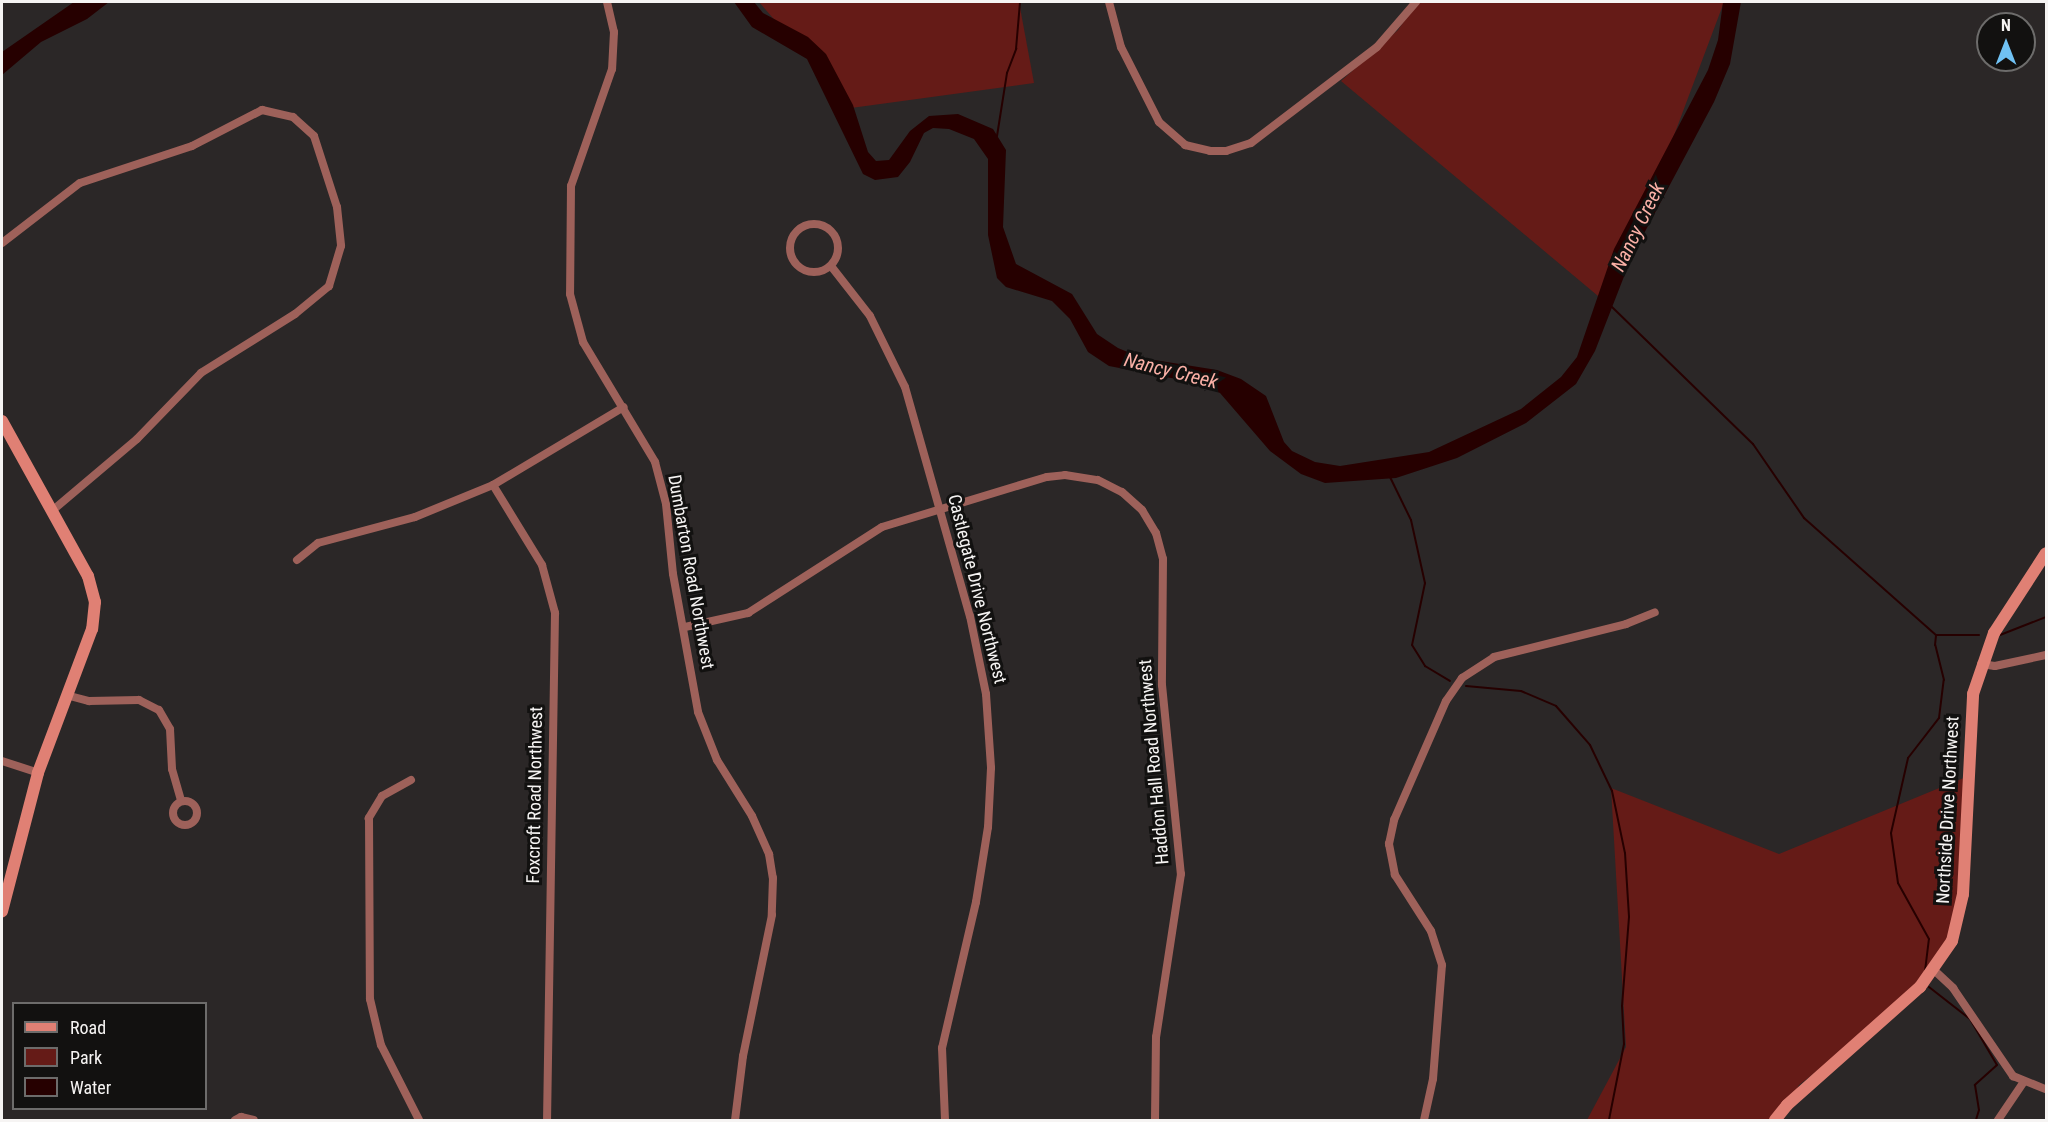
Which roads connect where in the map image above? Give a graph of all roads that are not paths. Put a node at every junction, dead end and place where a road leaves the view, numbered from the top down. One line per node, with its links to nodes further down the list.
1 (607, 2): 6 (street, Dumbarton Road Northwest)
2 (1109, 2): 3 (street)
3 (1416, 2)
4 (2, 243): 10 (street)
5 (831, 266): 5 (street); 9 (street, Castlegate Drive Northwest)
6 (624, 407): 8 (street); 14 (street, Dumbarton Road Northwest)
7 (2, 421): 10 (street)
8 (494, 485): 12 (street); 29 (street, Foxcroft Road Northwest)
9 (940, 507): 14 (street, Haddon Hall Road Northwest); 31 (street, Castlegate Drive Northwest); 32 (street, Haddon Hall Road Northwest)
10 (53, 510): 17 (street)
11 (2046, 553): 16 (street, Northside Drive Northwest)
12 (297, 560)
13 (1655, 612): 33 (street)
14 (686, 627): 30 (street, Dumbarton Road Northwest)
15 (2046, 655): 16 (street)
16 (1981, 664): 23 (street, Northside Drive Northwest)
17 (66, 695): 19 (street); 21 (street)
18 (2, 761): 19 (street)
19 (38, 772): 22 (street)
20 (411, 780): 28 (street)
21 (181, 801)
22 (2, 911)
23 (1935, 970): 24 (street); 34 (street, Northside Drive Northwest)
24 (2023, 1083): 25 (street); 35 (street)
25 (2046, 1089)
26 (235, 1120): 27 (street)
27 (254, 1120)
28 (419, 1120)
29 (547, 1120)
30 (735, 1120)
31 (945, 1120)
32 (1155, 1120)
33 (1424, 1120)
34 (1775, 1120)
35 (1998, 1120)

